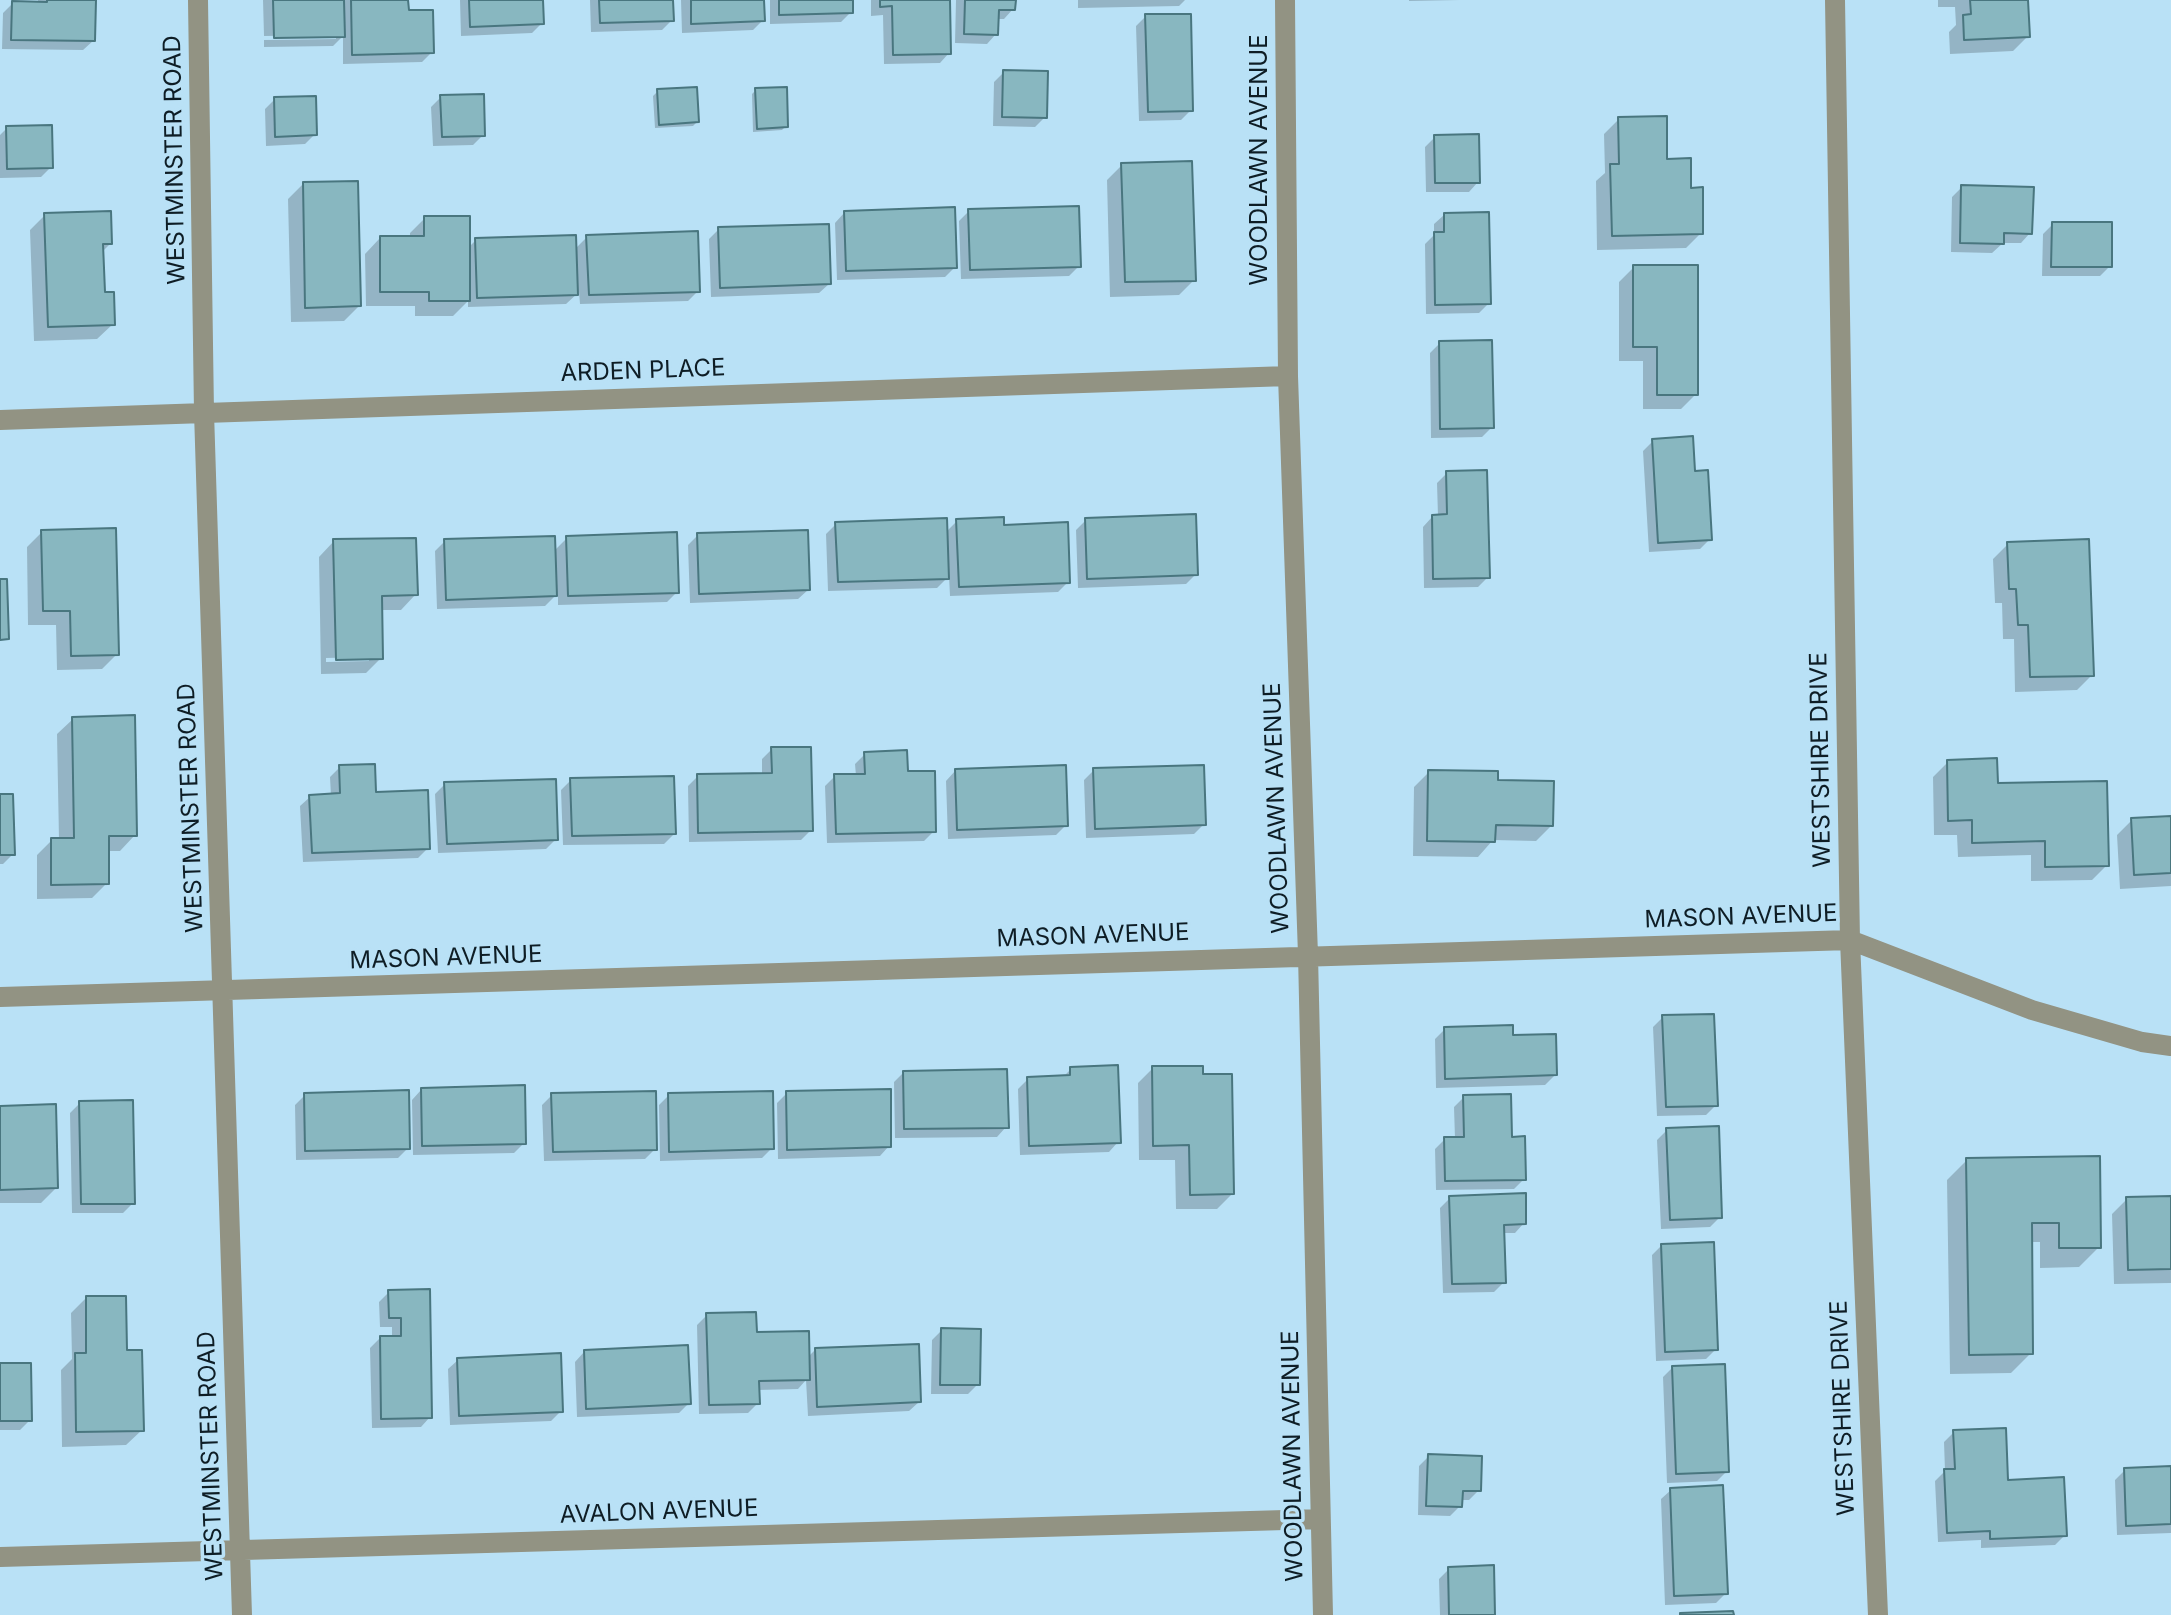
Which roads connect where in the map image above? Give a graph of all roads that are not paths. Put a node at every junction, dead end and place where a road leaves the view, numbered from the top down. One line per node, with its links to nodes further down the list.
1 (198, 0): 5 (street, WESTMINSTER ROAD)
2 (1285, 0): 4 (street, WOODLAWN AVENUE)
3 (1835, 0): 7 (street, WESTSHIRE DRIVE)
4 (1288, 376): 5 (street, ARDEN PLACE); 8 (street, WOODLAWN AVENUE)
5 (204, 412): 6 (street, ARDEN PLACE); 9 (street, WESTMINSTER ROAD)
6 (0, 420)
7 (1850, 940): 8 (street, MASON AVENUE); 11 (street, MASON AVENUE); 17 (street, WESTSHIRE DRIVE)
8 (1308, 955): 9 (street, MASON AVENUE); 12 (street, WOODLAWN AVENUE)
9 (224, 991): 10 (street, MASON AVENUE); 13 (street, WESTMINSTER ROAD)
10 (0, 997)
11 (2171, 1046)
12 (1320, 1519): 13 (street, AVALON AVENUE); 16 (street, WOODLAWN AVENUE)
13 (240, 1550): 14 (street, AVALON AVENUE); 15 (street, WESTMINSTER ROAD)
14 (0, 1557)
15 (242, 1615)
16 (1323, 1615)
17 (1878, 1615)

